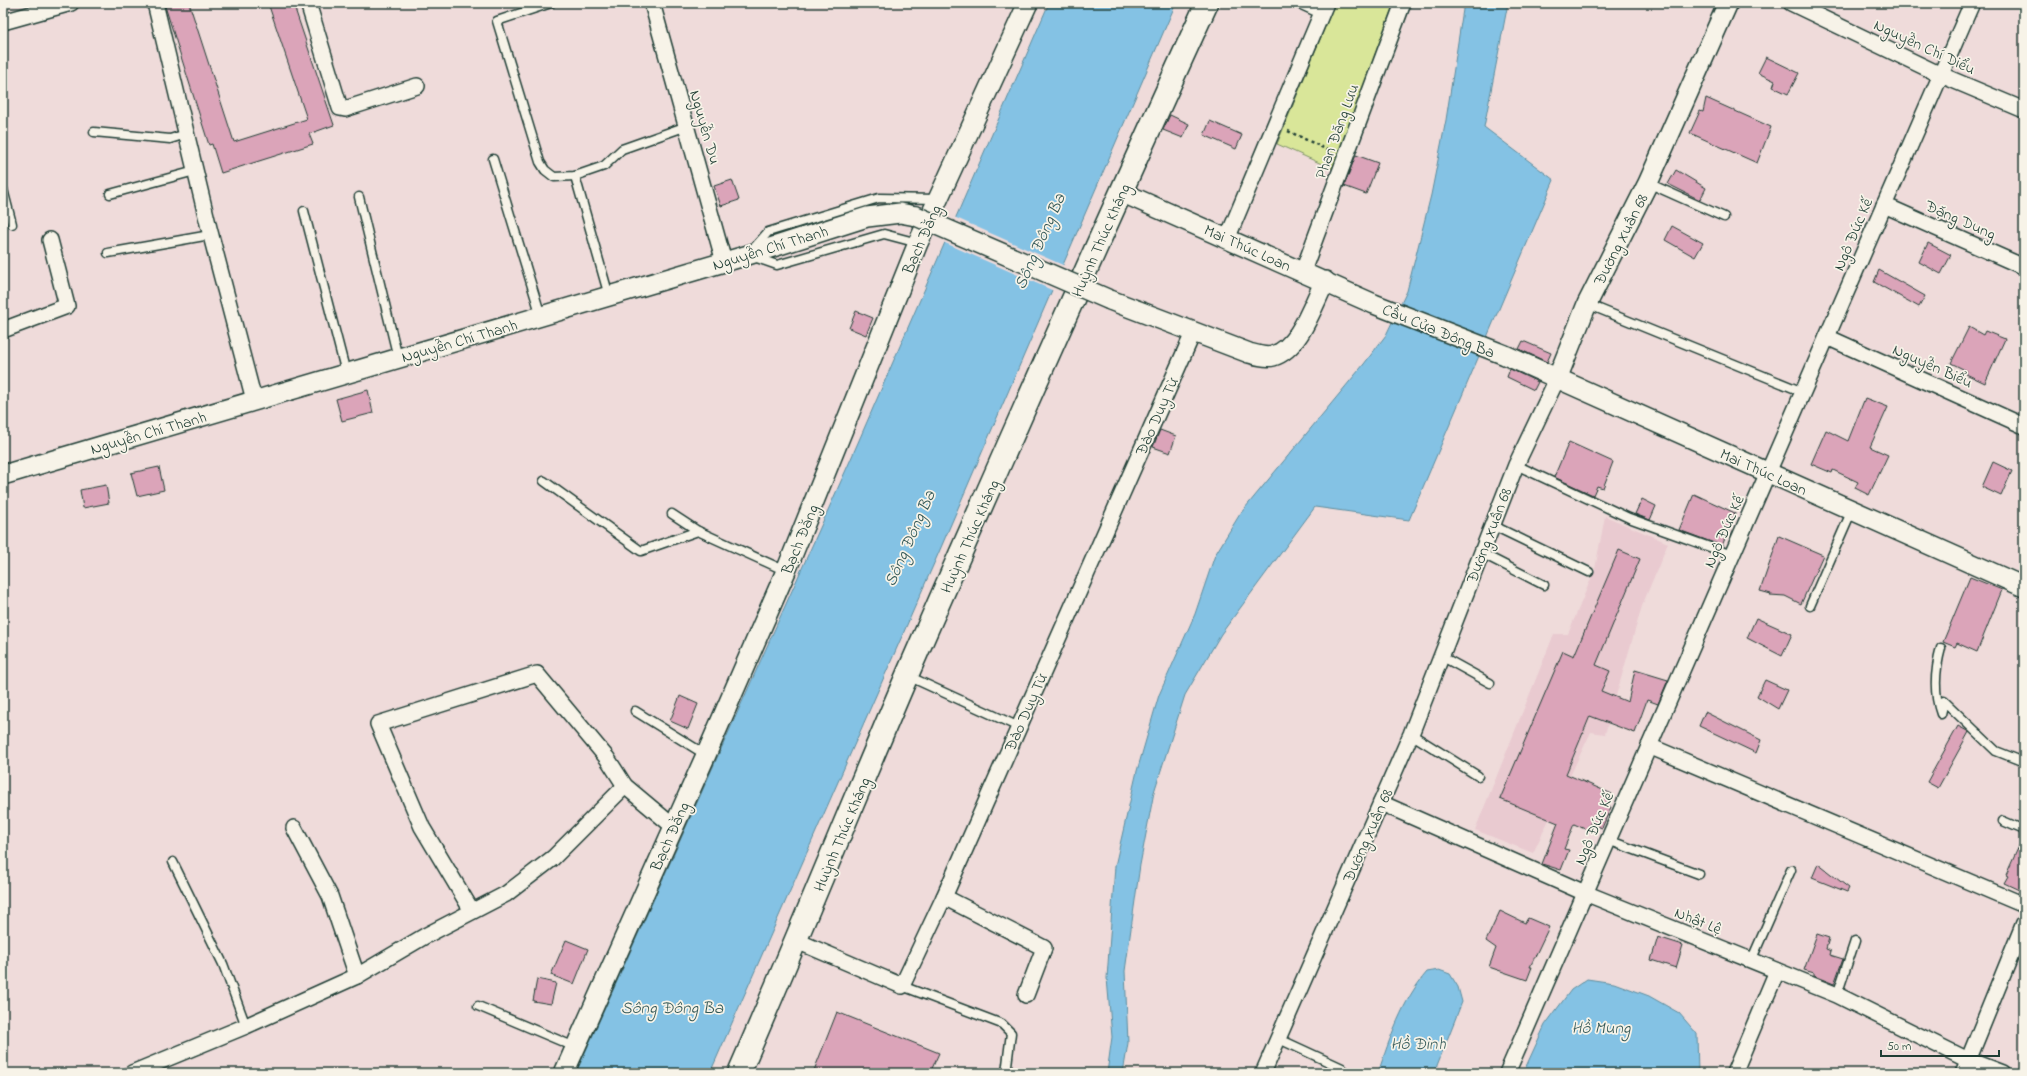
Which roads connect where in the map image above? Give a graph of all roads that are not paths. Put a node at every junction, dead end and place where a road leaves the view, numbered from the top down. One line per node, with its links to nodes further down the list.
1 (71, 3): 14 (street)
2 (155, 3): 20 (street)
3 (308, 3): 16 (street)
4 (551, 3): 23 (lane)
5 (652, 3): 18 (street, Nguyễn Du)
6 (1028, 3): 29 (street, Bạch Đằng)
7 (1207, 3): 26 (main road, Huỳnh Thúc Kháng)
8 (1296, 3): 13 (lane)
9 (1403, 3): 42 (street, Phan Đăng Lưu)
10 (1728, 3): 24 (street, Đường Xuân 68)
11 (1791, 3): 15 (street, Nguyễn Chí Diểu)
12 (1972, 3): 15 (street, Ngô Đức Kế)
13 (1324, 9): 35 (street)
14 (3, 22)
15 (1941, 75): 17 (street, Nguyễn Chí Diểu); 30 (street, Ngô Đức Kế)
16 (417, 86)
17 (2024, 110)
18 (687, 126): 23 (lane); 40 (street, Nguyễn Du)
19 (94, 132): 20 (lane)
20 (186, 134): 22 (street)
21 (493, 159): 47 (lane)
22 (195, 171): 27 (lane); 34 (street)
23 (575, 176): 44 (lane)
24 (1648, 183): 32 (lane); 46 (street, Đường Xuân 68)
25 (3, 189): 33 (lane)
26 (1121, 192): 35 (street, Mai Thúc Loan); 75 (main road, Huỳnh Thúc Kháng)
27 (110, 194)
28 (359, 197): 52 (lane)
29 (939, 199): 37 (street, Bạch Đằng); 39 (lane)
30 (1884, 205): 41 (street, Đặng Dung); 50 (street, Ngô Đức Kế)
31 (304, 211): 53 (lane)
32 (1724, 217)
33 (12, 224)
34 (210, 235): 38 (lane); 56 (street)
35 (1227, 239): 42 (street, Mai Thúc Loan)
36 (50, 240): 48 (street)
37 (918, 243): 39 (lane); 68 (street, Bạch Đằng)
38 (108, 253)
39 (748, 255): 40 (street, Nguyễn Chí Thanh); 49 (street, Nguyễn Chí Thanh, bridge)
40 (724, 262): 44 (street, Nguyễn Chí Thanh)
41 (2024, 267)
42 (1303, 272): 43 (street, Mai Thúc Loan)
43 (1325, 281): 45 (street, Mai Thúc Loan); 49 (street)
44 (609, 296): 47 (street, Nguyễn Chí Thanh)
45 (1374, 304): 51 (street, Cầu Cửa Đông Ba)
46 (1587, 304): 54 (street, Đường Xuân 68); 55 (lane)
47 (541, 316): 52 (street, Nguyễn Chí Thanh)
48 (3, 330)
49 (1193, 333): 78 (street, Đào Duy Từ)
50 (1827, 337): 55 (street, Ngô Đức Kế); 57 (street, Nguyễn Biểu)
51 (1504, 355): 54 (street, Mai Thúc Loan)
52 (398, 358): 53 (street, Nguyễn Chí Thanh)
53 (346, 373): 56 (street, Nguyễn Chí Thanh)
54 (1557, 379): 58 (street, Đường Xuân 68); 59 (street, Mai Thúc Loan)
55 (1803, 392): 59 (street, Ngô Đức Kế)
56 (254, 400): 60 (street, Nguyễn Chí Thanh)
57 (2024, 426)
58 (1516, 465): 64 (street, Đường Xuân 68); 67 (lane)
59 (1768, 473): 62 (street, Mai Thúc Loan); 67 (street, Ngô Đức Kế)
60 (3, 475)
61 (544, 481): 65 (lane)
62 (1852, 510): 71 (street, Mai Thúc Loan); 72 (lane)
63 (672, 514): 65 (lane)
64 (1492, 525): 66 (street, Đường Xuân 68); 69 (lane)
65 (698, 531): 68 (lane)
66 (1481, 553): 70 (lane); 74 (street, Đường Xuân 68)
67 (1732, 555): 80 (street, Ngô Đức Kế)
68 (786, 572): 81 (street, Bạch Đằng)
69 (1589, 572)
70 (1544, 585)
71 (2024, 587)
72 (1810, 606)
73 (1941, 648): 82 (lane)
74 (1441, 656): 76 (lane); 79 (street, Đường Xuân 68)
75 (907, 675): 78 (lane); 99 (main road, Huỳnh Thúc Kháng)
76 (1490, 683)
77 (635, 711): 81 (lane)
78 (1019, 727): 95 (street, Đào Duy Từ)
79 (1410, 734): 83 (lane); 85 (street, Đường Xuân 68)
80 (1649, 746): 90 (street, Ngô Đức Kế); 96 (street)
81 (706, 755): 87 (street, Bạch Đằng)
82 (2024, 762)
83 (1478, 776)
84 (625, 786): 87 (street); 97 (street); 97 (street)
85 (1381, 803): 94 (street, Nhật Lệ); 109 (street, Đường Xuân 68)
86 (2003, 821): 89 (lane)
87 (674, 827): 110 (street, Bạch Đằng)
88 (294, 828): 103 (street)
89 (2024, 830)
90 (1608, 840): 93 (lane); 94 (street, Ngô Đức Kế)
91 (173, 862): 108 (lane)
92 (1791, 870): 101 (lane)
93 (1699, 874)
94 (1585, 893): 101 (street, Nhật Lệ); 118 (street, Ngô Đức Kế)
95 (944, 897): 104 (street, Đào Duy Từ); 105 (street)
96 (2024, 905)
97 (472, 911): 103 (street)
98 (2024, 923): 111 (street)
99 (797, 941): 104 (street); 115 (main road, Huỳnh Thúc Kháng)
100 (1855, 942): 106 (lane)
101 (1751, 961): 102 (street, Nhật Lệ)
102 (1776, 971): 106 (street, Nhật Lệ); 119 (street)
103 (357, 976): 108 (street)
104 (902, 986): 116 (lane)
105 (1026, 994)
106 (1837, 995): 111 (street, Nhật Lệ)
107 (478, 1006): 110 (lane)
108 (246, 1026): 113 (street)
109 (1277, 1038): 112 (lane); 117 (street, Đường Xuân 68)
110 (575, 1047): 114 (street, Bạch Đằng)
111 (1966, 1066): 120 (street, Nhật Lệ)
112 (1342, 1068)
113 (132, 1073)
114 (564, 1073)
115 (739, 1073)
116 (1006, 1073)
117 (1262, 1073)
118 (1506, 1073)
119 (1734, 1073)
120 (2002, 1073)

